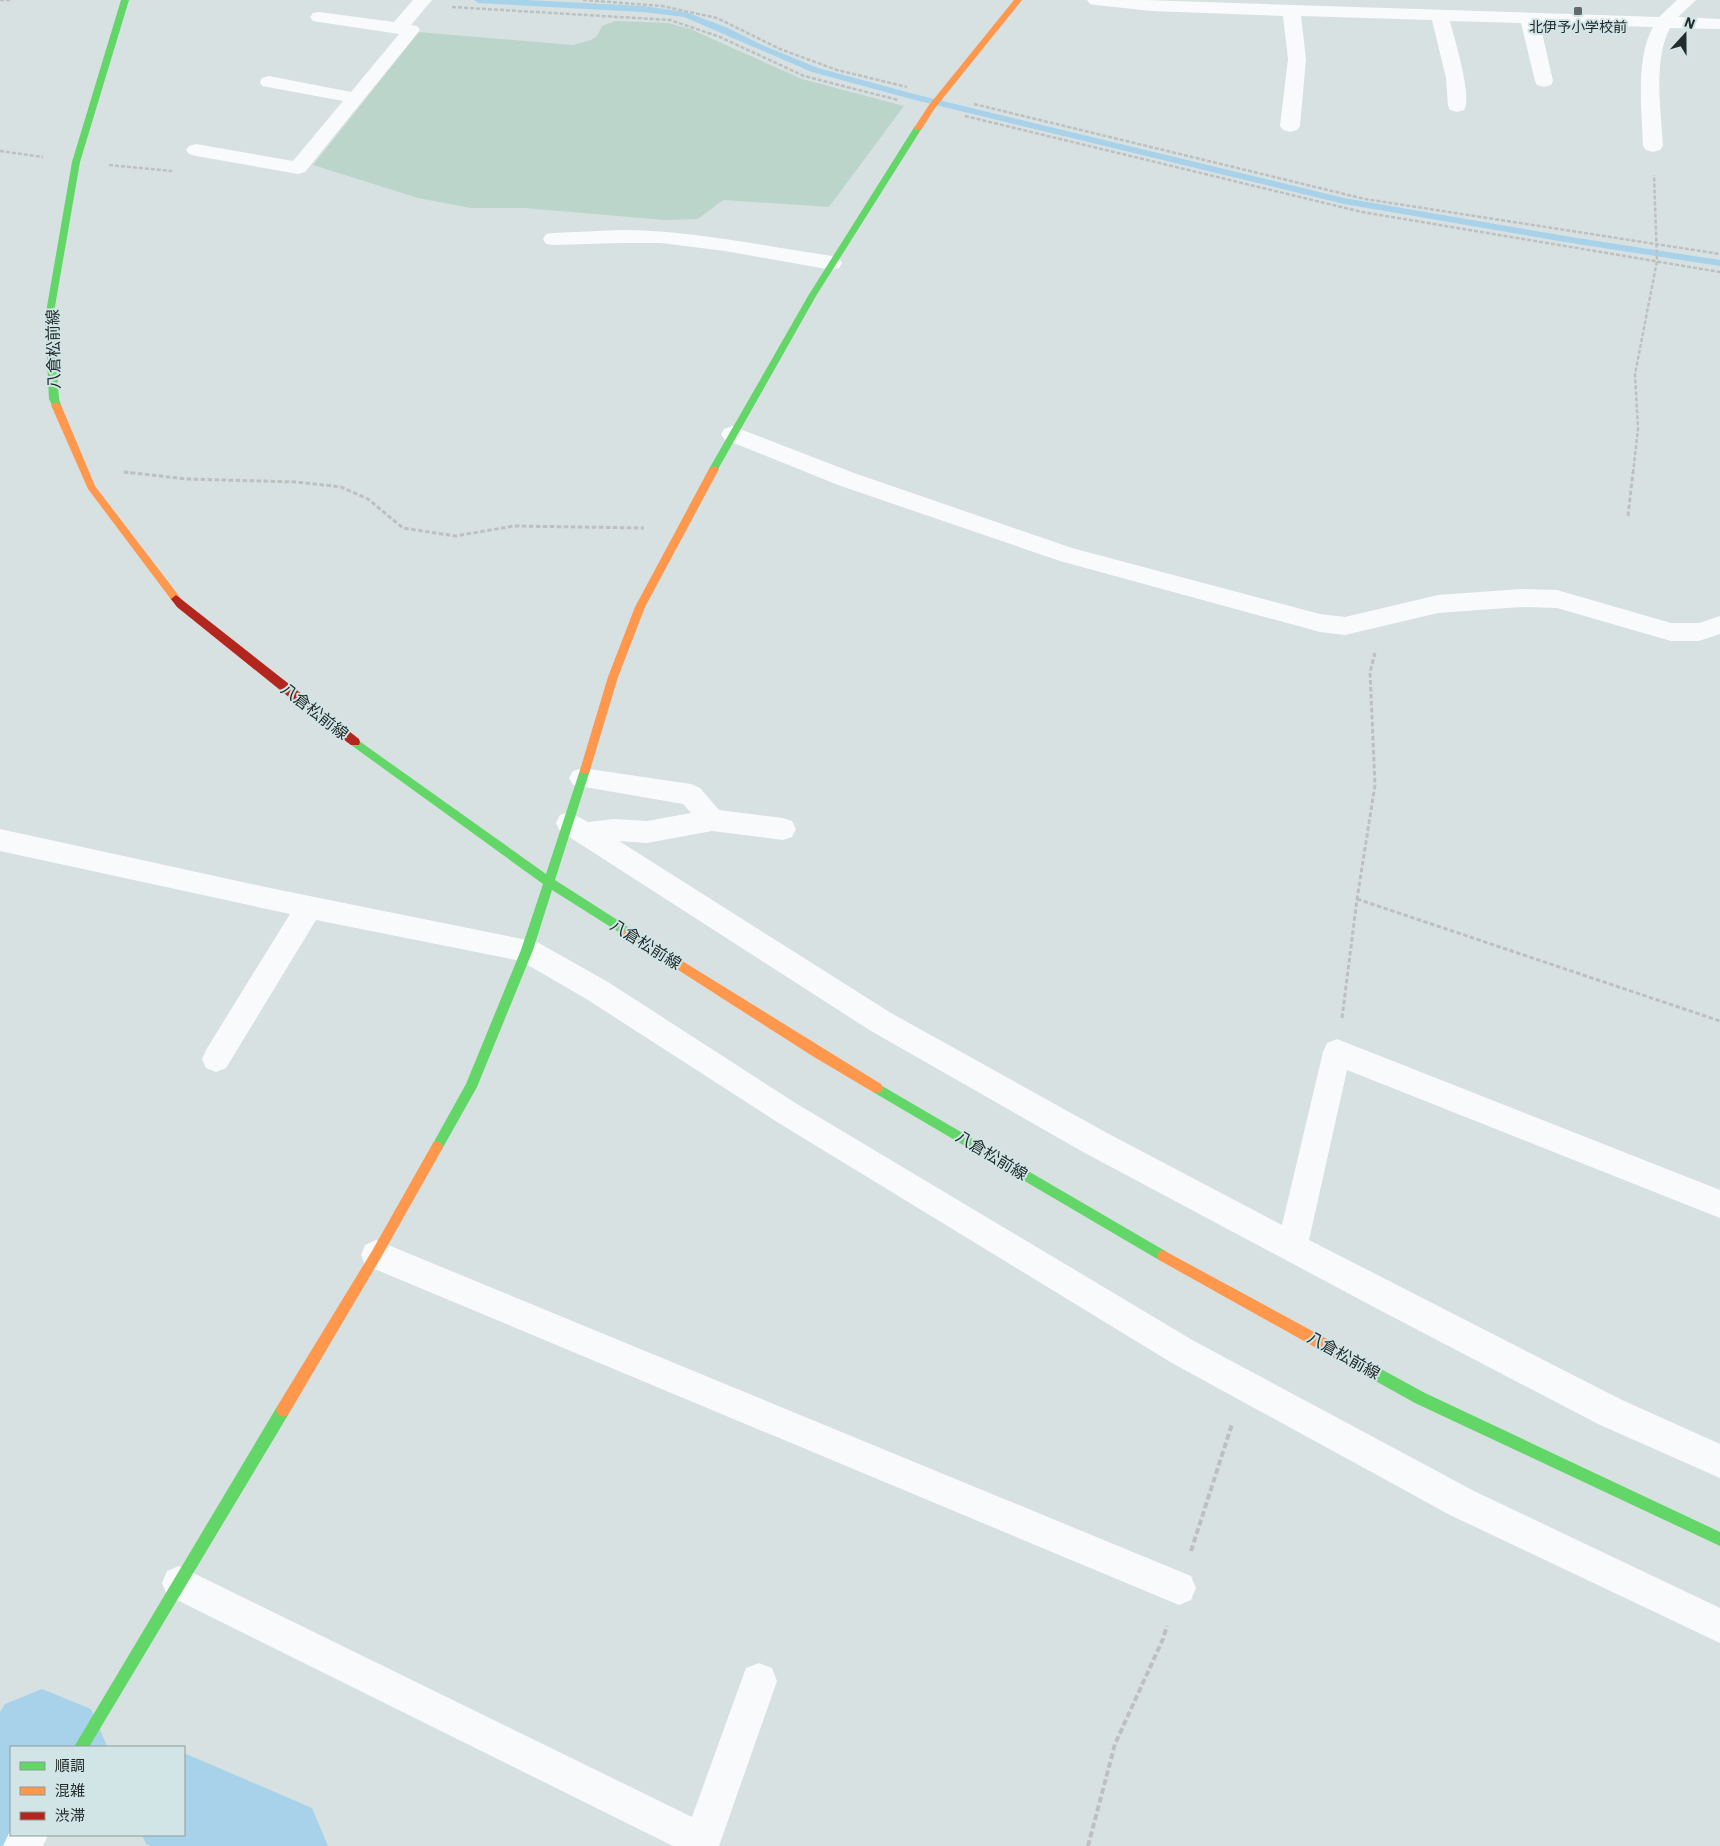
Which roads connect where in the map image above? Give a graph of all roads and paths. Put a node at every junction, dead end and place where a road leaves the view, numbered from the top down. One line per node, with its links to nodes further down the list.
1 (0, 0): 2 (path)
2 (11, 0)
3 (125, 0): 26 (main road, 八倉松前線)
4 (583, 0): 18 (path)
5 (1018, 0): 18 (main road)
6 (1096, 0): 9 (street)
7 (1687, 0): 13 (street)
8 (420, 3): 15 (street); 21 (path)
9 (1290, 10): 10 (street); 22 (street)
10 (1439, 14): 12 (street); 20 (street)
11 (318, 17): 15 (street)
12 (1529, 17): 13 (street); 16 (street)
13 (1664, 22): 14 (street); 23 (street)
14 (1720, 24)
15 (398, 28): 19 (street)
16 (1544, 81)
17 (269, 82): 19 (street)
18 (941, 96): 21 (main road); 28 (path)
19 (356, 98): 25 (street)
20 (1457, 106)
21 (932, 108): 30 (path); 31 (main road)
22 (1290, 126)
23 (1653, 146): 28 (path)
24 (0, 150): 26 (path)
25 (196, 150)
26 (76, 162): 34 (main road, 八倉松前線)
27 (553, 239): 31 (street)
28 (1657, 244): 29 (path); 30 (path)
29 (1720, 254)
30 (1657, 260): 32 (path); 35 (path)
31 (832, 264): 33 (main road)
32 (1720, 272)
33 (732, 434): 36 (main road); 37 (street)
34 (83, 468): 36 (path); 44 (main road, 八倉松前線)
35 (1628, 516)
36 (682, 528): 39 (main road)
37 (1398, 613): 38 (street); 45 (path)
38 (1720, 625)
39 (582, 778): 40 (street); 41 (main road)
40 (712, 820): 41 (street); 42 (street)
41 (576, 828): 44 (main road); 52 (street)
42 (783, 829)
43 (0, 840): 46 (street)
44 (549, 882): 47 (main road); 55 (main road, 八倉松前線)
45 (1356, 899): 48 (path); 49 (path)
46 (309, 907): 47 (street); 50 (street)
47 (527, 950): 53 (main road); 58 (street)
48 (1720, 1021)
49 (1338, 1052): 51 (street); 52 (street)
50 (216, 1059)
51 (1720, 1204)
52 (1292, 1247): 54 (street)
53 (376, 1255): 56 (main road); 57 (street)
54 (1720, 1461)
55 (1720, 1539)
56 (179, 1583): 60 (main road); 61 (street)
57 (1179, 1588)
58 (1720, 1626)
59 (760, 1681): 61 (street)
60 (82, 1746)
61 (701, 1844)

